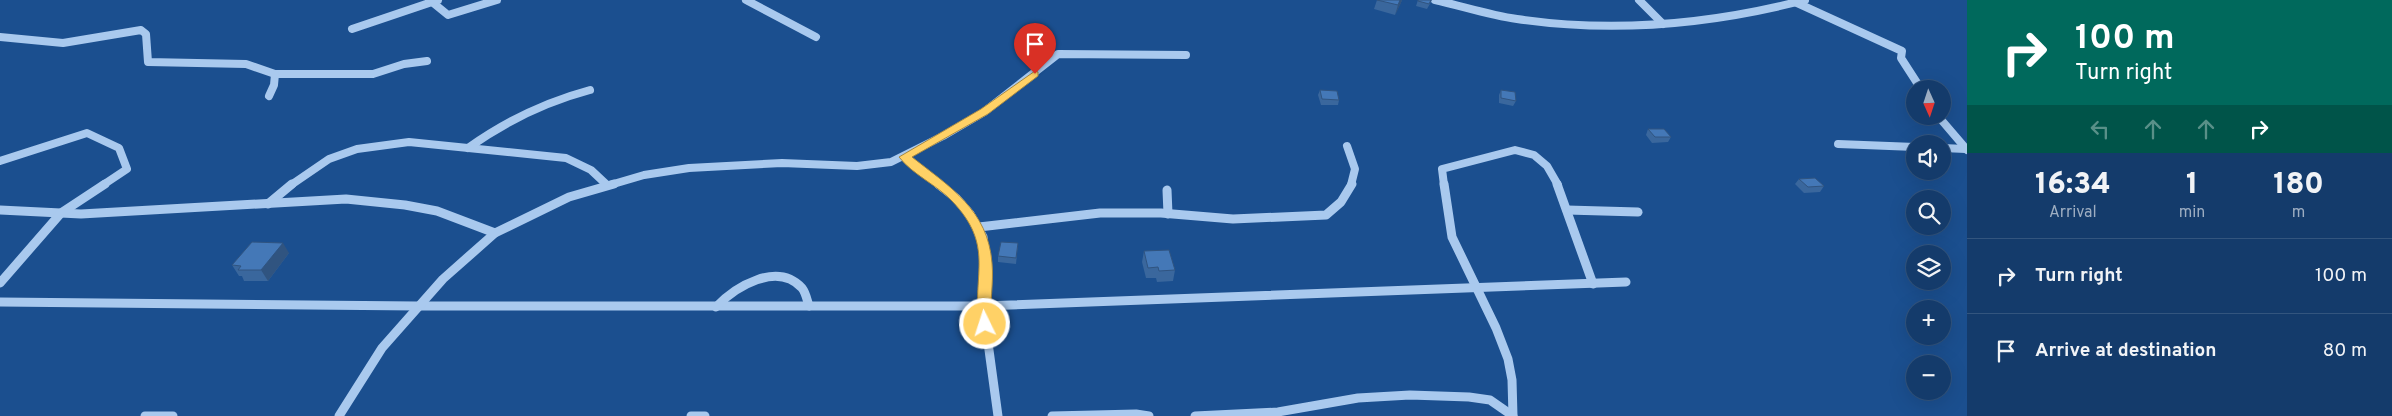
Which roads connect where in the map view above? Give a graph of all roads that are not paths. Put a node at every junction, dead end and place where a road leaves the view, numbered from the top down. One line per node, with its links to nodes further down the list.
1 (497, 0): 8 (street)
2 (746, 0): 10 (street)
3 (765, 0): 10 (street)
4 (1435, 0): 11 (street)
5 (1478, 0): 11 (street)
6 (1639, 0): 12 (street)
7 (1806, 0): 9 (street)
8 (435, 1): 13 (street)
9 (1794, 1): 12 (street); 19 (street)
10 (755, 4): 15 (street)
11 (1475, 10): 12 (street)
12 (1663, 24)
13 (352, 29)
14 (0, 37): 18 (street)
15 (816, 37)
16 (1186, 55): 29 (street)
17 (427, 61): 18 (street)
18 (275, 74): 21 (street)
19 (1916, 80)
20 (590, 90): 26 (street)
21 (269, 96)
22 (1946, 125): 28 (street)
23 (1838, 144): 25 (street)
24 (1347, 146): 38 (street)
25 (1906, 147)
26 (468, 148): 31 (street); 33 (street)
27 (1951, 149): 28 (street)
28 (1967, 150)
29 (904, 157): 31 (street); 39 (street)
30 (0, 161): 37 (street)
31 (607, 185): 40 (street)
32 (1167, 190): 38 (street)
33 (267, 204): 37 (street); 40 (street)
34 (0, 210): 37 (street)
35 (1567, 210): 36 (street); 43 (street); 44 (street)
36 (1638, 212)
37 (61, 213): 42 (street)
38 (1168, 214): 39 (street)
39 (979, 227): 49 (street)
40 (495, 233): 46 (street)
41 (1626, 282): 43 (street)
42 (0, 283)
43 (1592, 284): 44 (street)
44 (1476, 289): 49 (street); 59 (street)
45 (0, 302): 46 (street)
46 (417, 306): 47 (street); 52 (street)
47 (716, 306): 48 (street); 48 (street)
48 (808, 306): 49 (street)
49 (983, 306): 55 (street)
50 (145, 416): 51 (street)
51 (173, 416)
52 (339, 416)
53 (691, 416): 54 (street)
54 (705, 416)
55 (998, 416)
56 (1052, 416): 57 (street)
57 (1149, 416)
58 (1195, 416): 59 (street)
59 (1513, 416)

